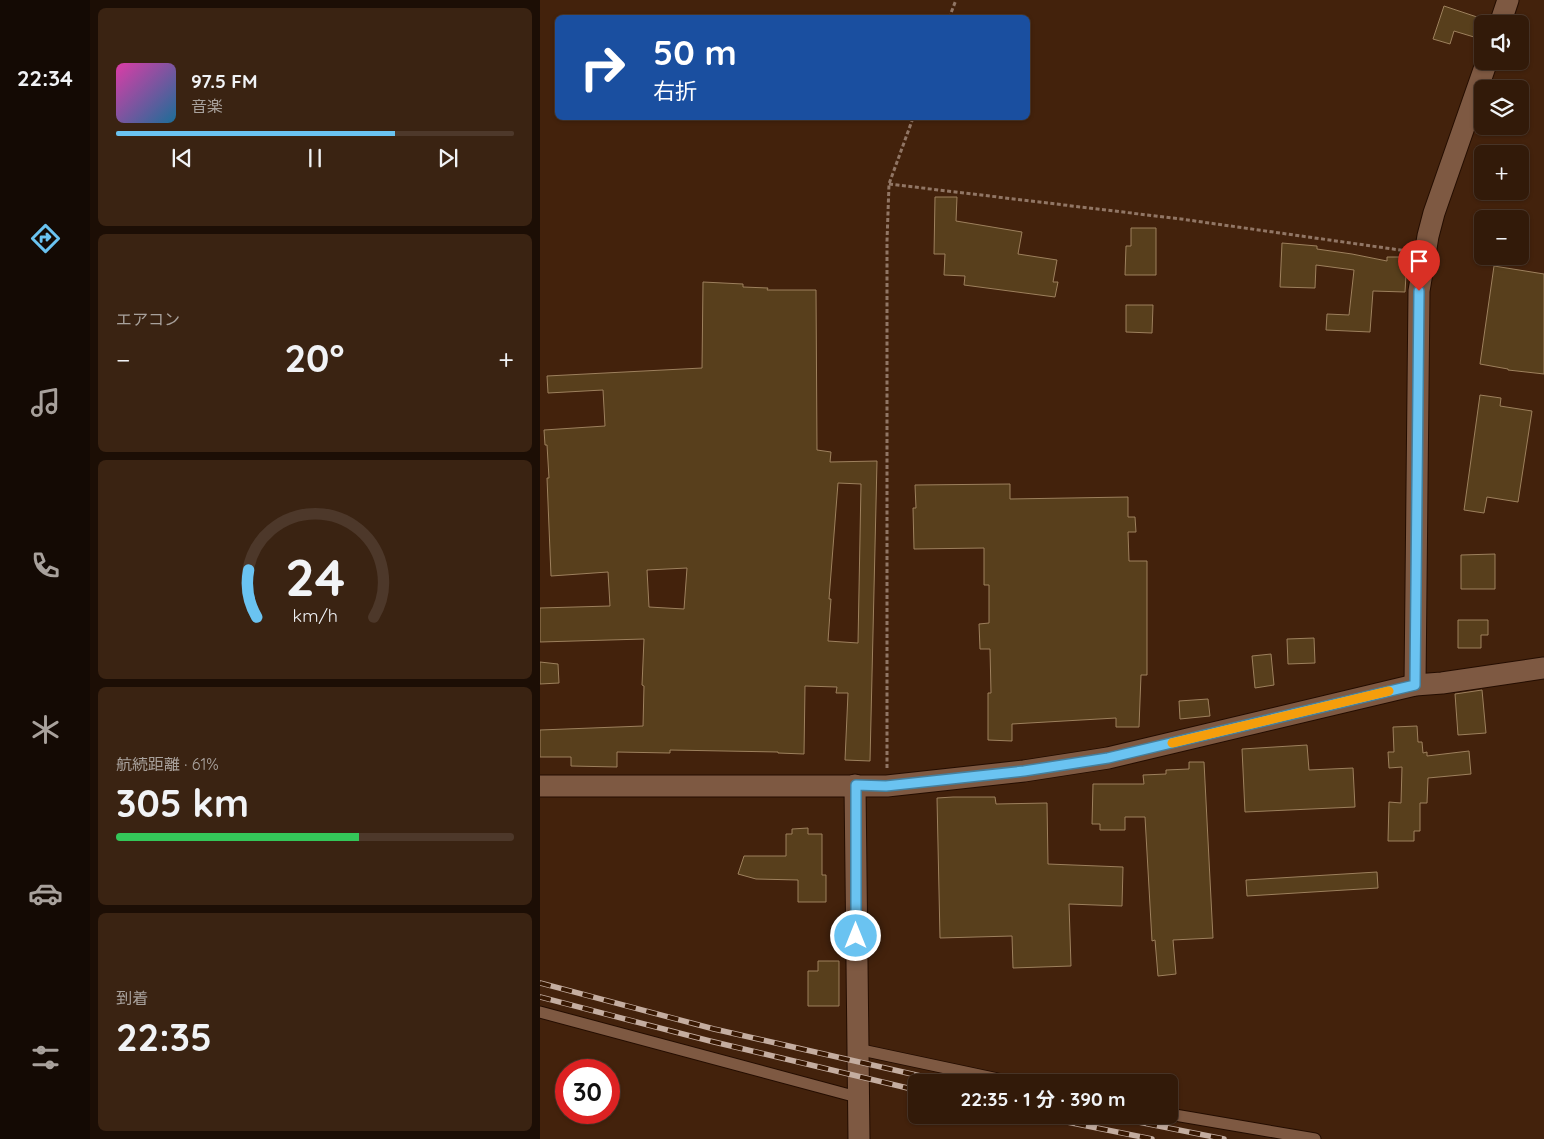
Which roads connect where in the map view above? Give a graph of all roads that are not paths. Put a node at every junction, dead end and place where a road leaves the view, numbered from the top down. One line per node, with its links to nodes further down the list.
1 (1508, 0): 2 (street)
2 (1503, 15)
3 (1484, 70): 5 (street)
4 (1544, 668): 5 (street)
5 (1415, 685): 6 (street)
6 (856, 785): 7 (street); 9 (street)
7 (540, 786)
8 (540, 1012): 11 (lane)
9 (857, 1049): 10 (lane); 11 (street)
10 (974, 1074)
11 (857, 1097): 13 (street)
12 (1178, 1116): 14 (lane)
13 (858, 1139)
14 (1315, 1139)

